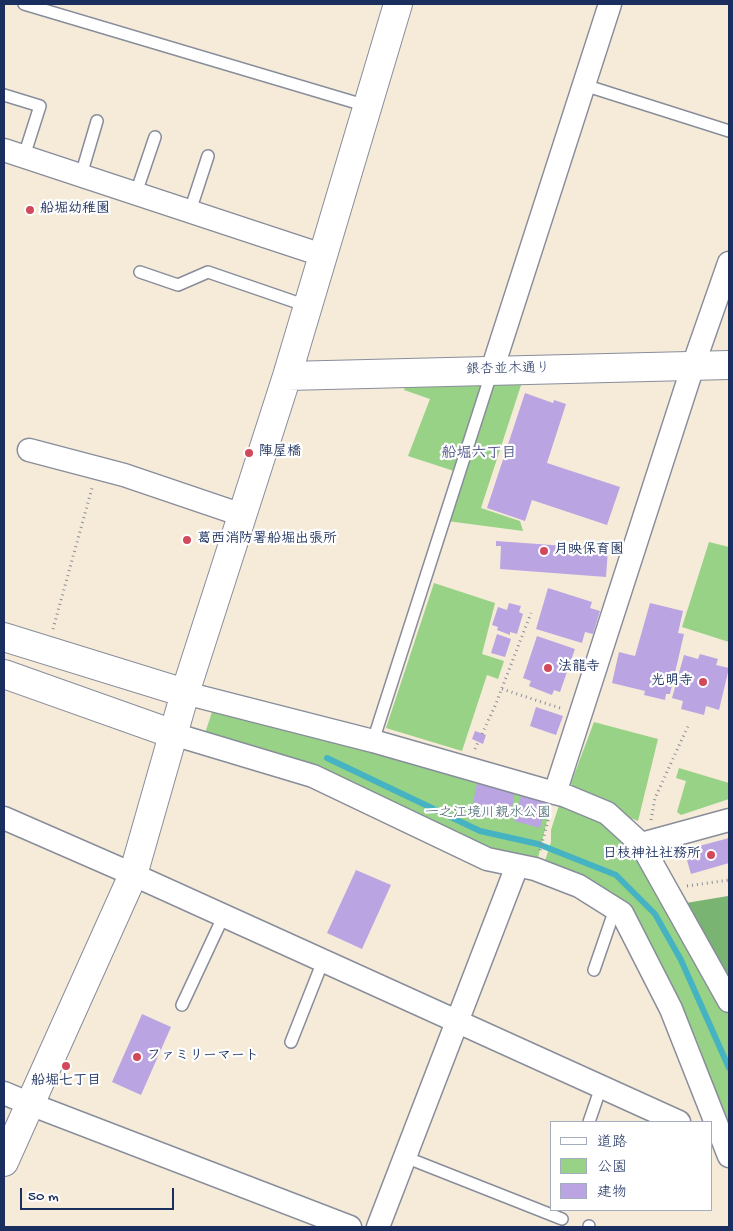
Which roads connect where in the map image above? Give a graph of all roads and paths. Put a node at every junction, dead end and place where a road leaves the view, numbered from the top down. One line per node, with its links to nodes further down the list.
1 (24, 4): 6 (lane)
2 (398, 4): 6 (street)
3 (610, 4): 4 (street)
4 (584, 86): 8 (lane); 21 (street)
5 (4, 95): 10 (lane)
6 (367, 106): 15 (street)
7 (97, 121): 12 (lane)
8 (729, 131)
9 (155, 137): 13 (lane)
10 (14, 153): 12 (street)
11 (208, 156): 14 (lane)
12 (81, 175): 13 (street)
13 (136, 193): 14 (street)
14 (190, 211): 15 (street)
15 (322, 255): 18 (street)
16 (729, 263): 20 (street)
17 (140, 272): 18 (lane)
18 (307, 306): 22 (street)
19 (729, 365): 20 (street, 銀杏並木通り)
20 (692, 366): 21 (street, 銀杏並木通り); 37 (street)
21 (492, 370): 22 (street, 銀杏並木通り); 36 (lane)
22 (287, 376): 25 (street)
23 (29, 450): 24 (street)
24 (98, 468): 25 (street); 27 (path)
25 (242, 515): 31 (street)
26 (531, 613): 30 (path)
27 (52, 634)
28 (4, 637): 31 (street)
29 (4, 674): 34 (street)
30 (502, 689): 32 (path); 35 (path)
31 (185, 693): 34 (street); 36 (street)
32 (562, 709)
33 (688, 726): 40 (path)
34 (173, 734): 41 (street); 42 (street)
35 (482, 734)
36 (373, 741): 37 (street)
37 (555, 793): 40 (street); 41 (path)
38 (4, 818): 42 (street)
39 (729, 820): 40 (street)
40 (644, 843): 44 (street)
41 (526, 868): 45 (street); 51 (street)
42 (133, 874): 46 (street); 55 (street)
43 (729, 880): 44 (path)
44 (667, 890): 49 (street)
45 (615, 909): 48 (lane); 58 (street)
46 (224, 916): 47 (street); 50 (lane)
47 (323, 961): 51 (street); 52 (lane)
48 (594, 970)
49 (729, 1002)
50 (182, 1005)
51 (458, 1021): 53 (street); 61 (street)
52 (291, 1042)
53 (601, 1087): 56 (lane); 57 (street)
54 (4, 1093): 55 (street)
55 (30, 1104): 62 (street); 64 (street)
56 (589, 1121)
57 (677, 1121)
58 (712, 1121)
59 (713, 1123): 60 (street)
60 (721, 1145)
61 (405, 1157): 63 (lane); 65 (street)
62 (4, 1162)
63 (562, 1219)
64 (350, 1227)
65 (378, 1227)

